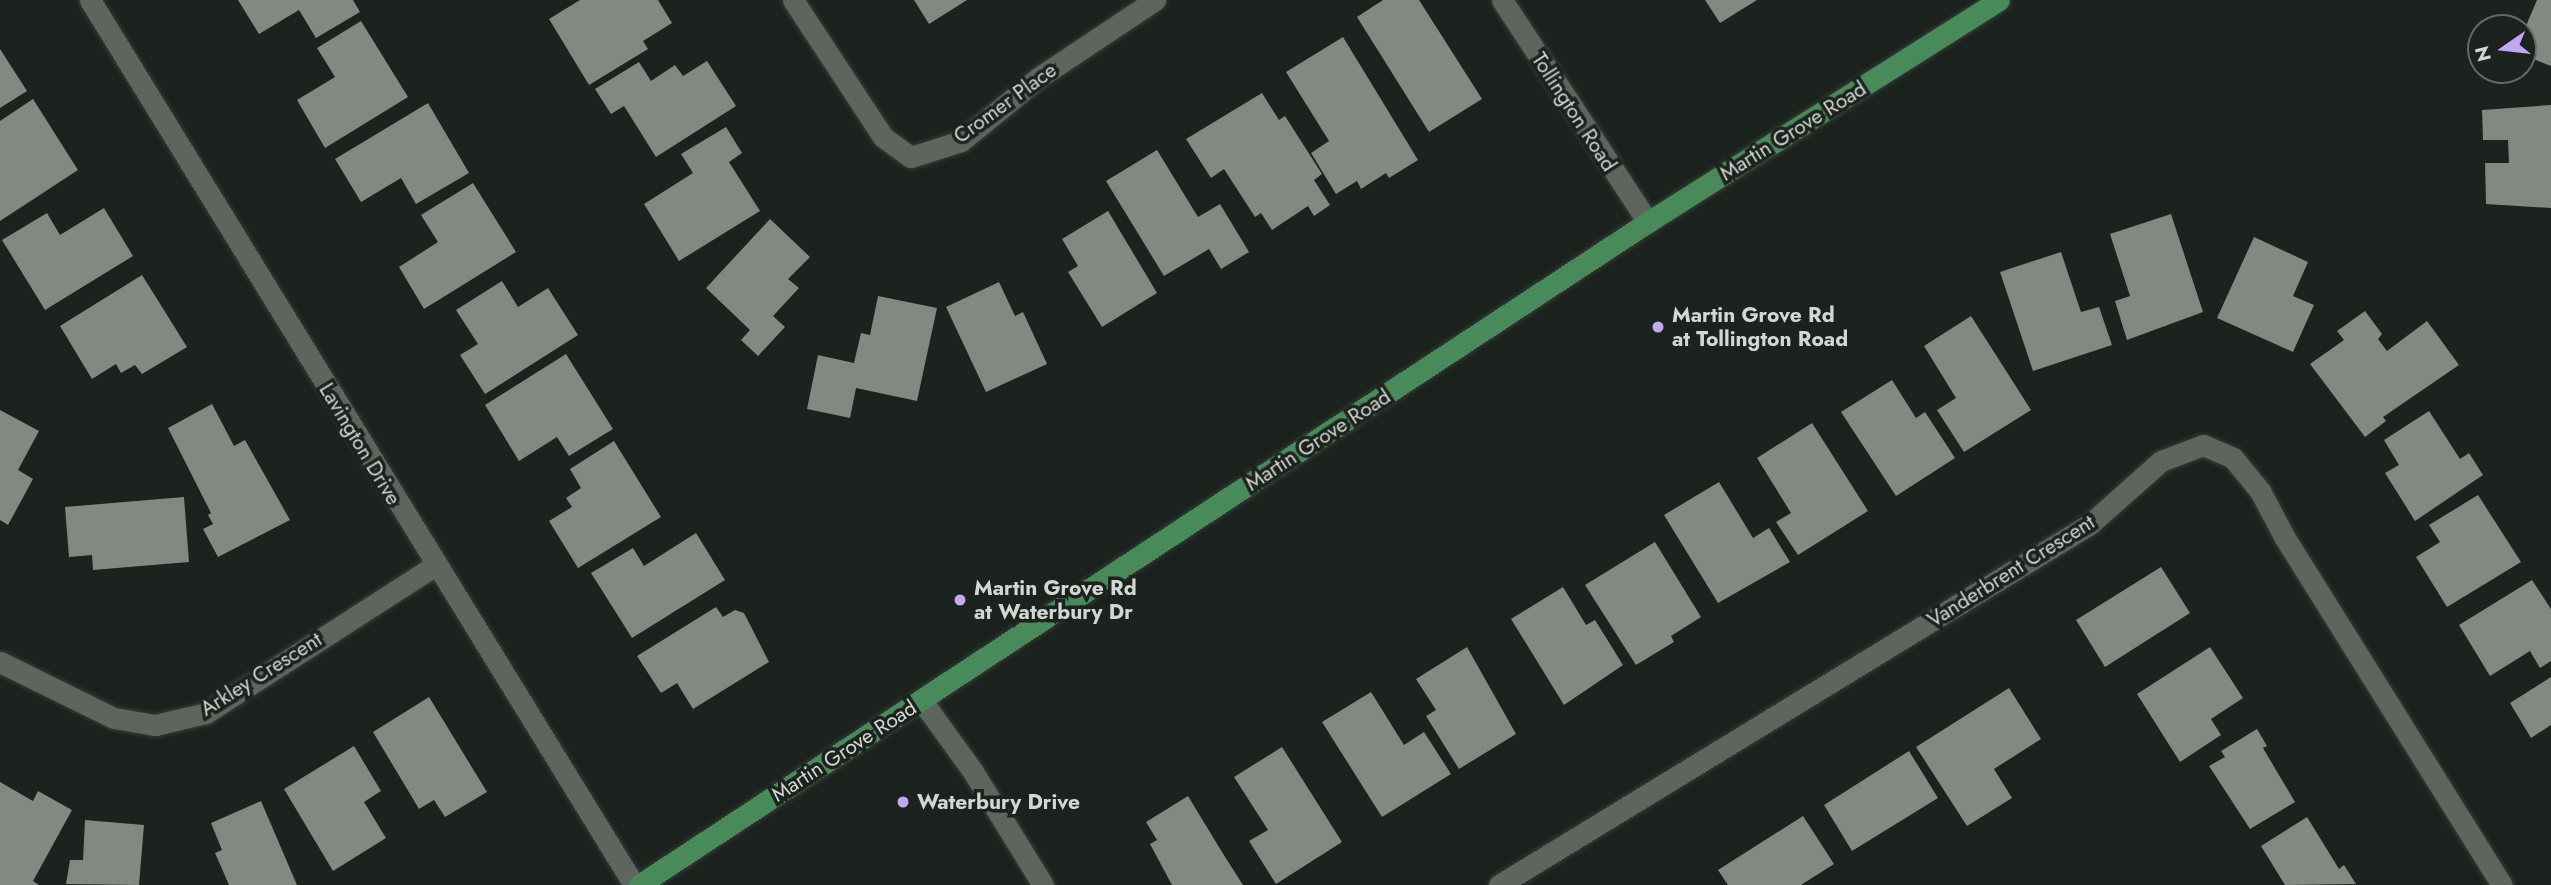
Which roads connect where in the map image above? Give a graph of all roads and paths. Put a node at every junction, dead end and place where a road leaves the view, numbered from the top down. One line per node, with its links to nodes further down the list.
1 (90, 0): 7 (street, Lavington Drive)
2 (793, 0): 3 (street, Cromer Place)
3 (1155, 0)
4 (1502, 0): 6 (street, Tollington Road)
5 (1999, 0): 6 (main road, Martin Grove Road)
6 (1648, 222): 9 (main road, Martin Grove Road)
7 (434, 566): 8 (street, Arkley Crescent); 10 (street, Lavington Drive)
8 (0, 662)
9 (922, 701): 11 (main road, Martin Grove Road); 12 (street)
10 (634, 885)
11 (639, 885)
12 (1043, 885)
13 (1499, 885): 14 (street, Vanderbrent Crescent)
14 (2502, 885)

